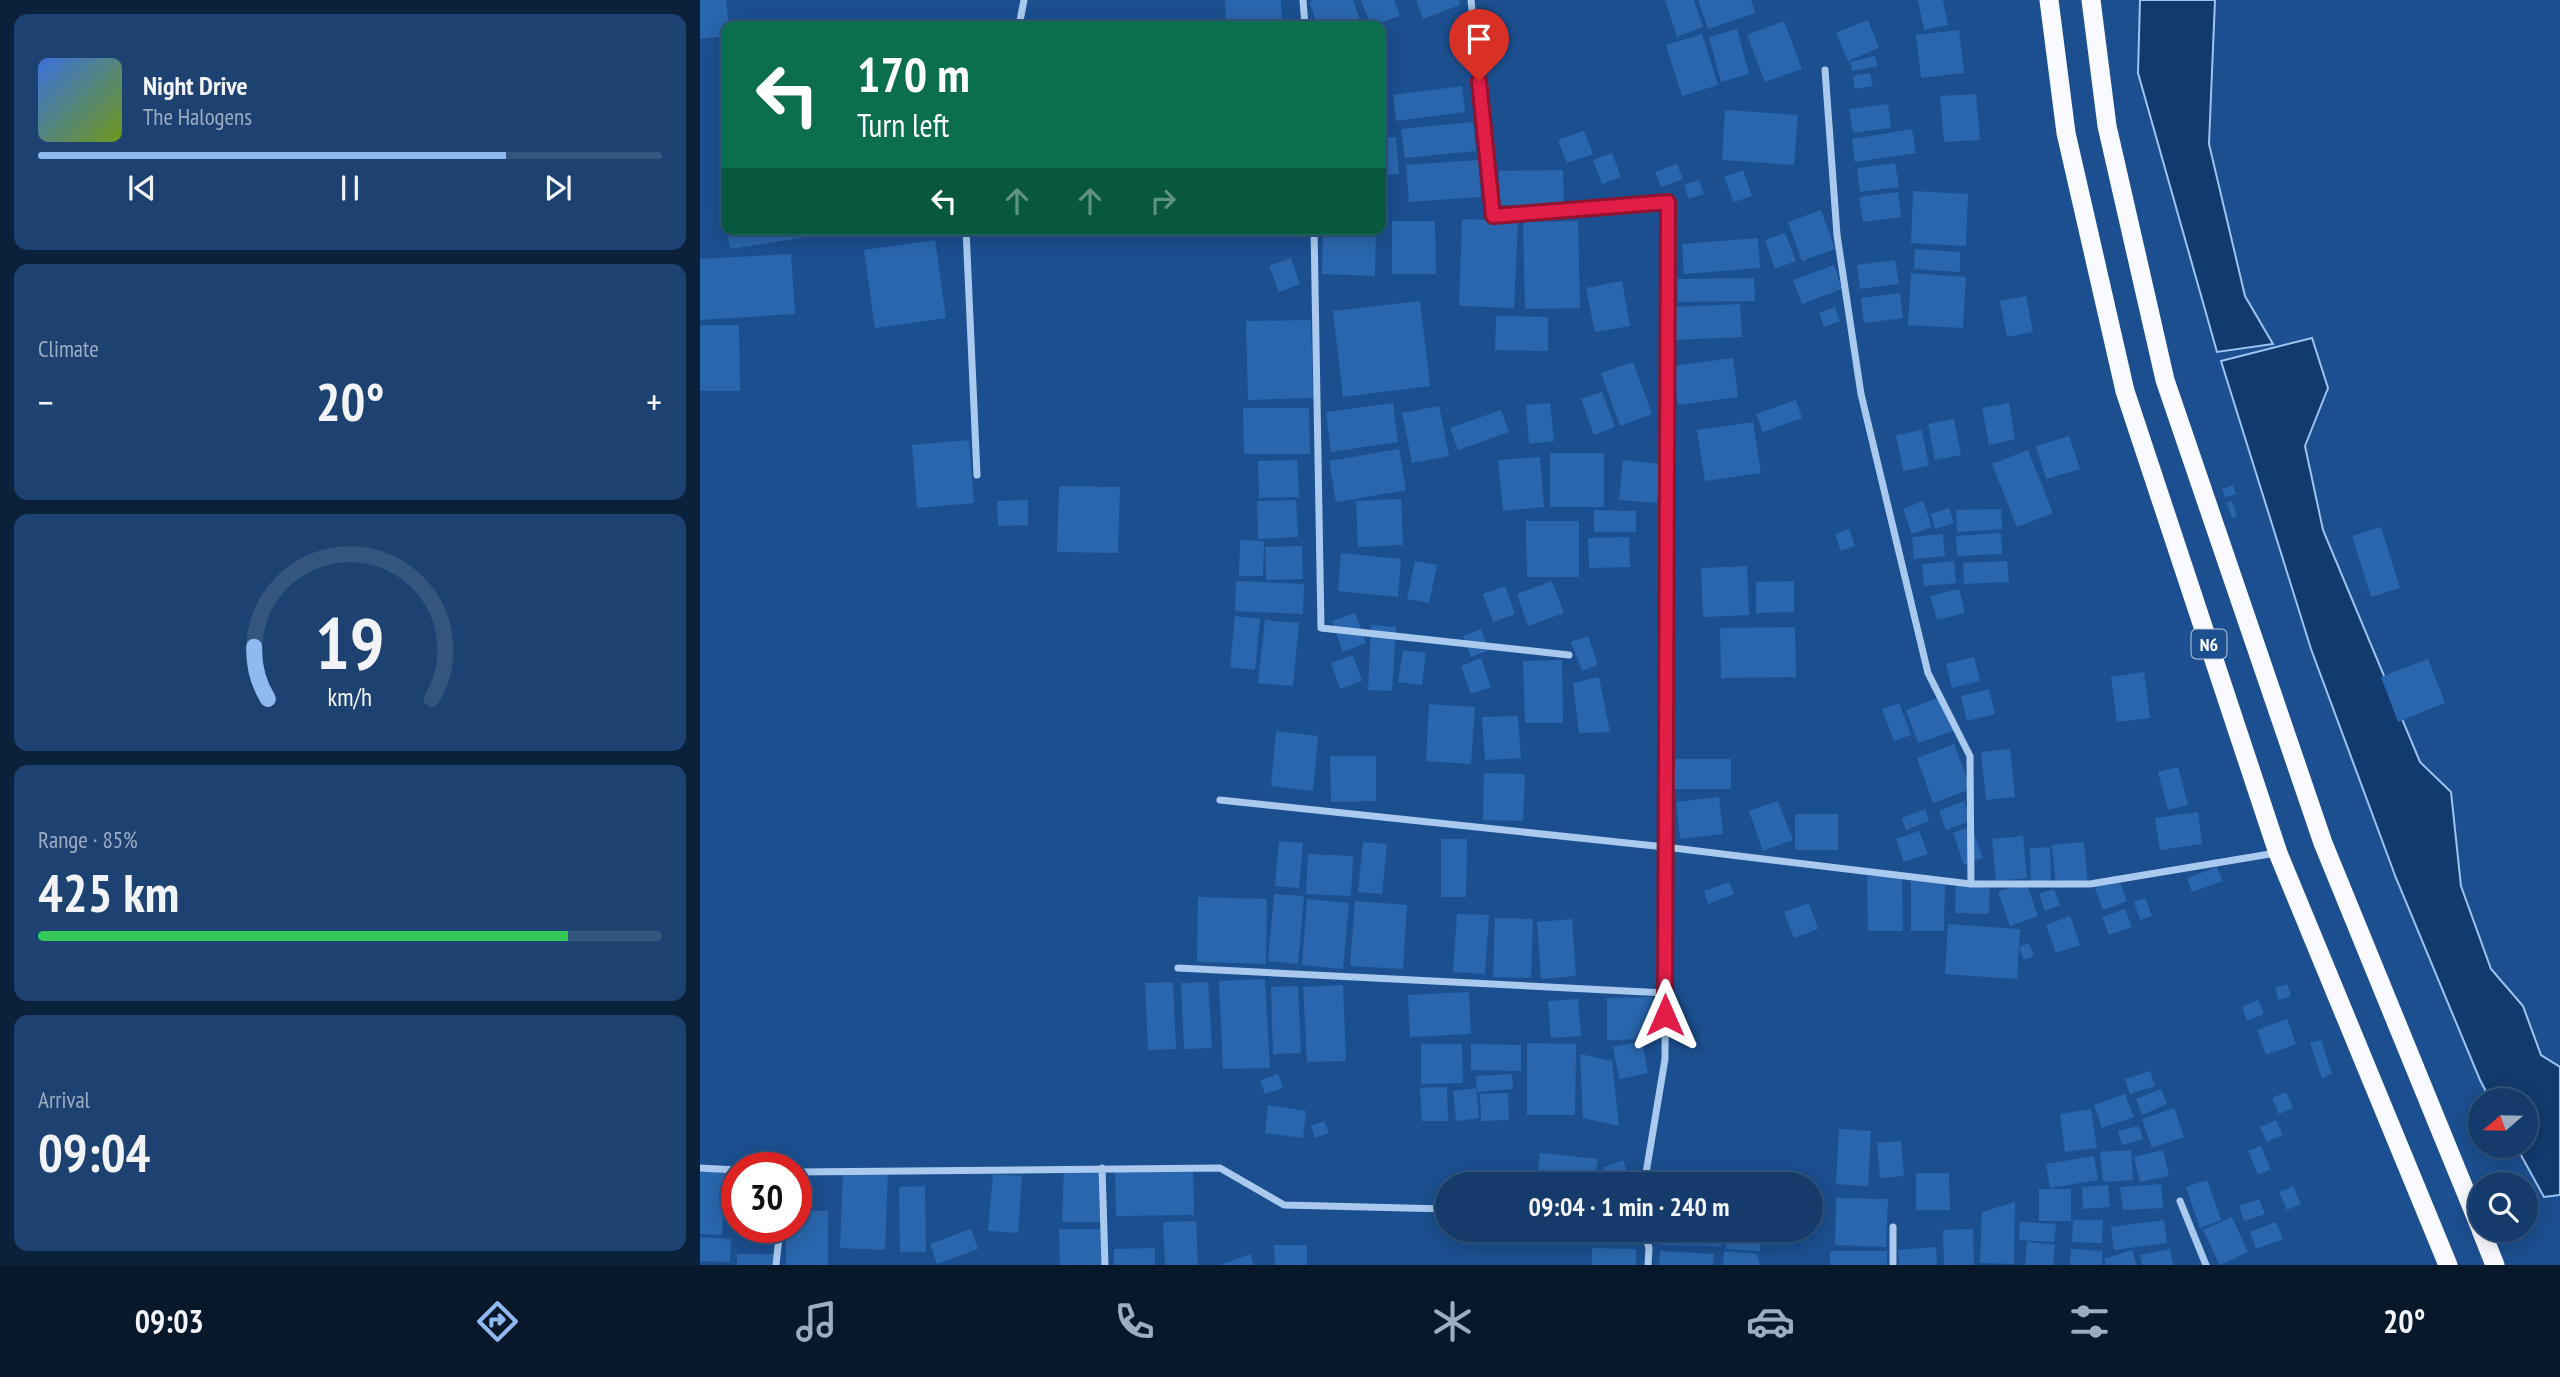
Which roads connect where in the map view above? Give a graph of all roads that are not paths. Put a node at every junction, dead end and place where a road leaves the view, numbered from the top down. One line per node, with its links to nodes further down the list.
1 (1024, 0): 6 (street)
2 (1303, 0): 7 (street)
3 (1471, 0): 14 (street)
4 (2049, 0): 15 (highway, N6)
5 (2091, 0): 24 (highway, N6)
6 (1021, 21)
7 (1305, 21)
8 (1825, 70): 16 (street)
9 (966, 235): 11 (street)
10 (1314, 235): 12 (street)
11 (977, 475)
12 (1569, 655)
13 (1220, 800): 14 (street)
14 (1665, 847): 16 (street); 18 (street)
15 (2278, 853): 16 (street); 36 (highway, N6)
16 (1971, 884)
17 (1178, 968): 18 (street)
18 (1665, 993): 23 (street)
19 (700, 1168): 21 (street)
20 (1102, 1168): 22 (street); 26 (street); 32 (street)
21 (721, 1169)
22 (812, 1172)
23 (1646, 1172)
24 (2468, 1199)
25 (2180, 1201): 35 (street)
26 (1435, 1209)
27 (1893, 1227): 34 (street)
28 (1647, 1242): 33 (street)
29 (2485, 1242): 37 (highway, N6)
30 (778, 1243): 31 (street)
31 (776, 1265)
32 (1105, 1265)
33 (1647, 1265)
34 (1893, 1265)
35 (2206, 1265)
36 (2448, 1265)
37 (2495, 1265)

